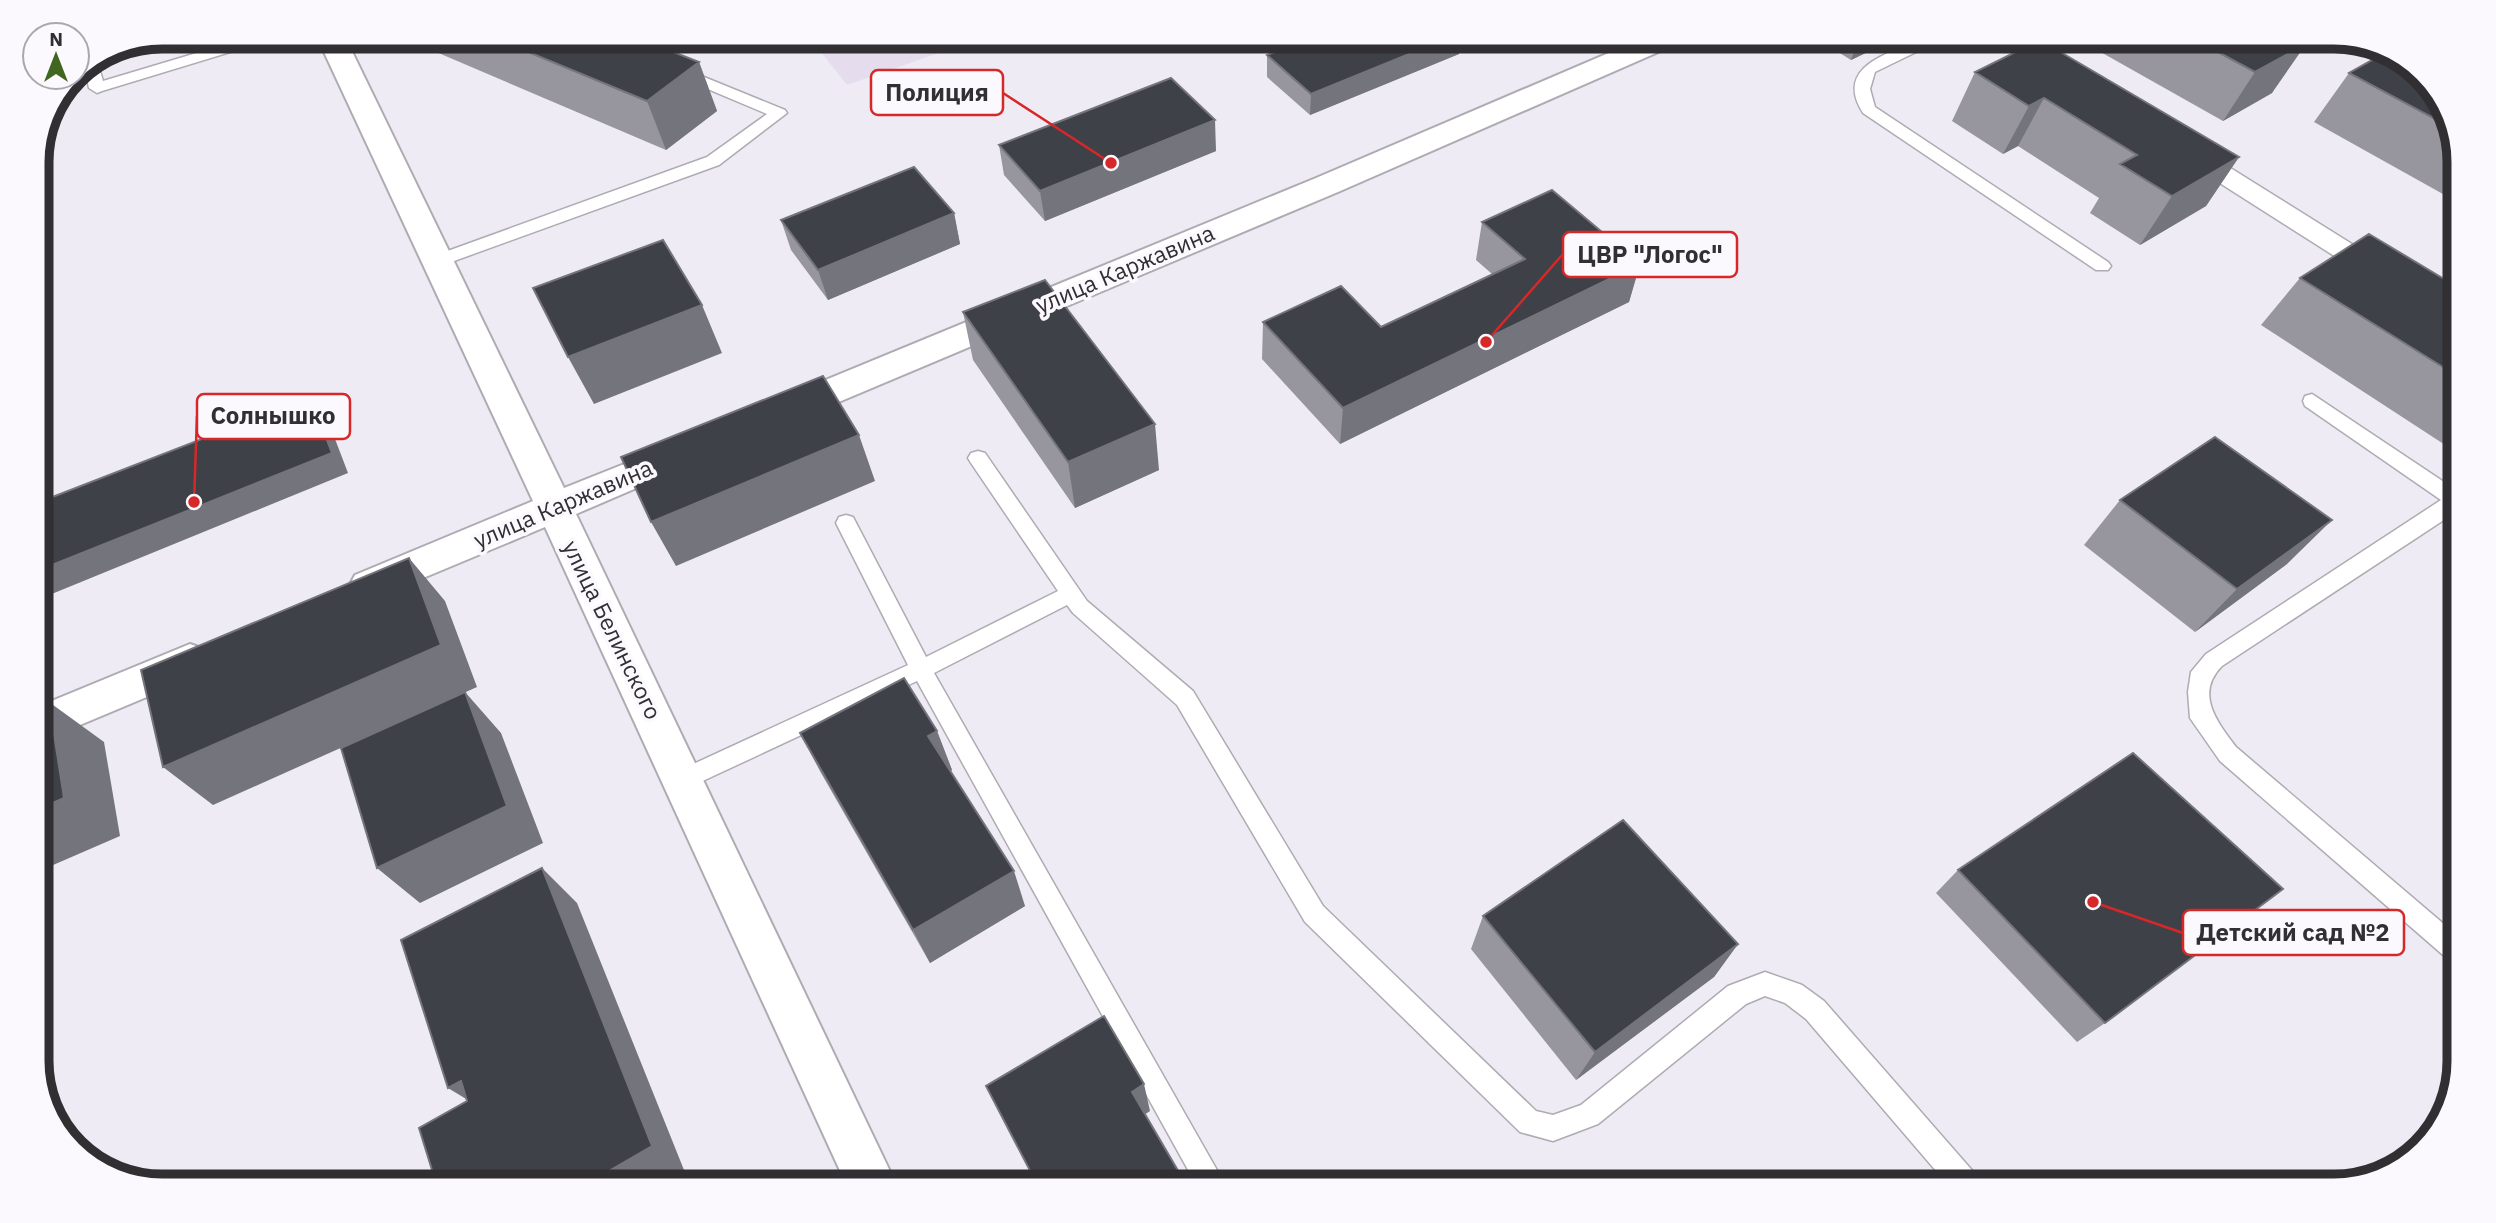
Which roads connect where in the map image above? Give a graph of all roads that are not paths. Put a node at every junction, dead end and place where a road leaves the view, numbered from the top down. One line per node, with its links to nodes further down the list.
1 (213, 49): 7 (lane)
2 (337, 49): 10 (street, улица Белинского)
3 (1641, 49): 14 (street, улица Каржавина)
4 (1913, 49): 11 (lane)
5 (2024, 49): 8 (street)
6 (667, 67): 10 (lane)
7 (94, 72)
8 (2075, 81)
9 (2168, 140): 12 (street)
10 (437, 261): 18 (street, улица Белинского)
11 (2102, 265)
12 (2401, 287)
13 (2312, 401): 17 (lane)
14 (761, 421)
15 (709, 443): 18 (street, улица Каржавина)
16 (978, 458): 21 (lane)
17 (2447, 493)
18 (555, 507): 22 (street, улица Каржавина); 26 (street, улица Белинского)
19 (2447, 508): 27 (lane)
20 (846, 523): 24 (lane)
21 (1071, 594): 24 (lane); 30 (lane)
22 (340, 597)
23 (214, 651): 25 (street)
24 (921, 669): 26 (lane); 29 (lane)
25 (49, 720)
26 (684, 779): 28 (street, улица Белинского)
27 (2447, 943)
28 (866, 1174)
29 (1205, 1174)
30 (1957, 1174)

